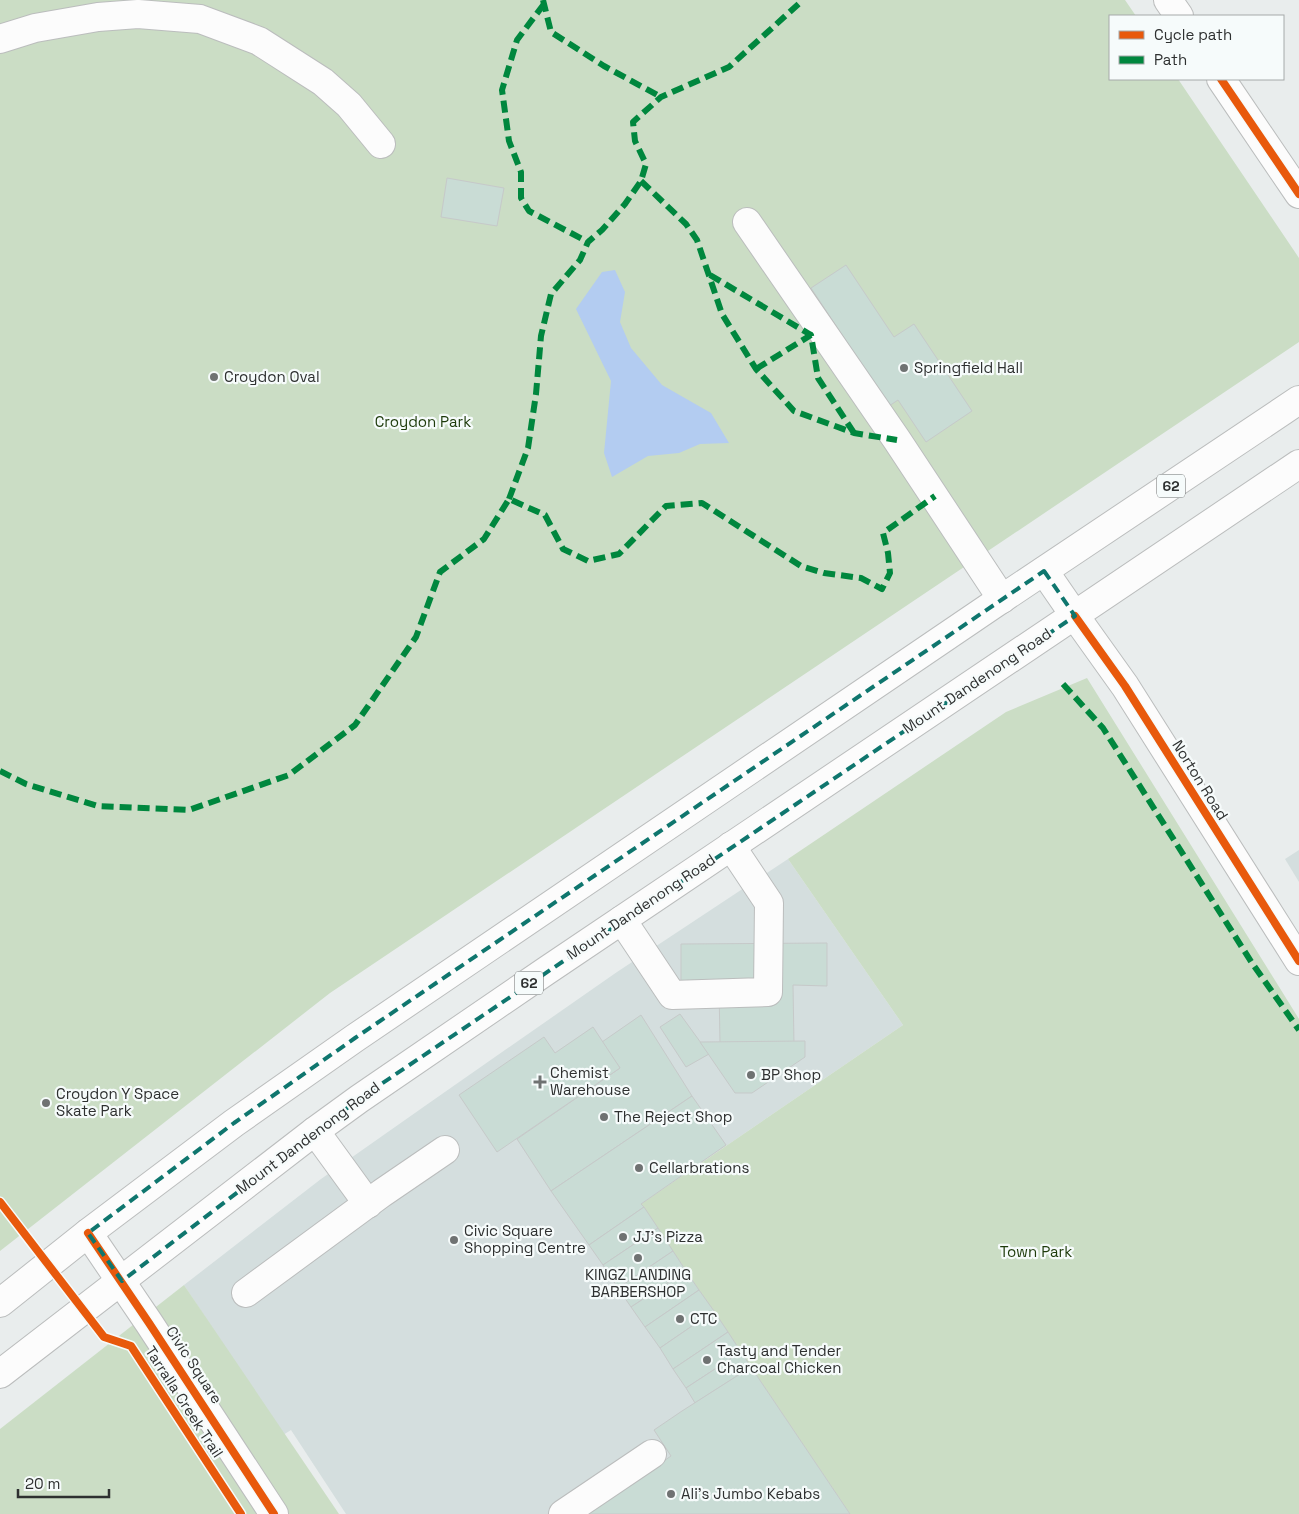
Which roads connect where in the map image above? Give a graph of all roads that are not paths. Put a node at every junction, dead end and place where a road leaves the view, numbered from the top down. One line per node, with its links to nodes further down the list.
1 (1168, 0): 2 (main road)
2 (1178, 15)
3 (0, 39): 5 (main road)
4 (1222, 80): 6 (main road)
5 (381, 144)
6 (1299, 194)
7 (747, 222): 11 (main road)
8 (1299, 400): 10 (main road, 62)
9 (1299, 464): 12 (main road, Mount Dandenong Road / 62)
10 (1044, 572): 11 (main road, 62); 12 (main road, Norton Road)
11 (1002, 599): 19 (main road, 62)
12 (1075, 616): 13 (main road, Mount Dandenong Road / 62); 15 (main road, Norton Road)
13 (731, 846): 14 (main road, Mount Dandenong Road / 62); 14 (main road)
14 (622, 920): 16 (main road, Mount Dandenong Road / 62)
15 (1299, 962)
16 (315, 1130): 18 (main road); 20 (main road, Mount Dandenong Road / 62)
17 (445, 1150): 18 (main road)
18 (368, 1204): 21 (main road)
19 (88, 1233): 20 (main road, Civic Square); 22 (main road, 62)
20 (122, 1281): 23 (main road, Mount Dandenong Road / 62); 25 (main road, Civic Square)
21 (246, 1293)
22 (0, 1303)
23 (0, 1374)
24 (652, 1454): 26 (main road)
25 (274, 1514)
26 (563, 1514)

